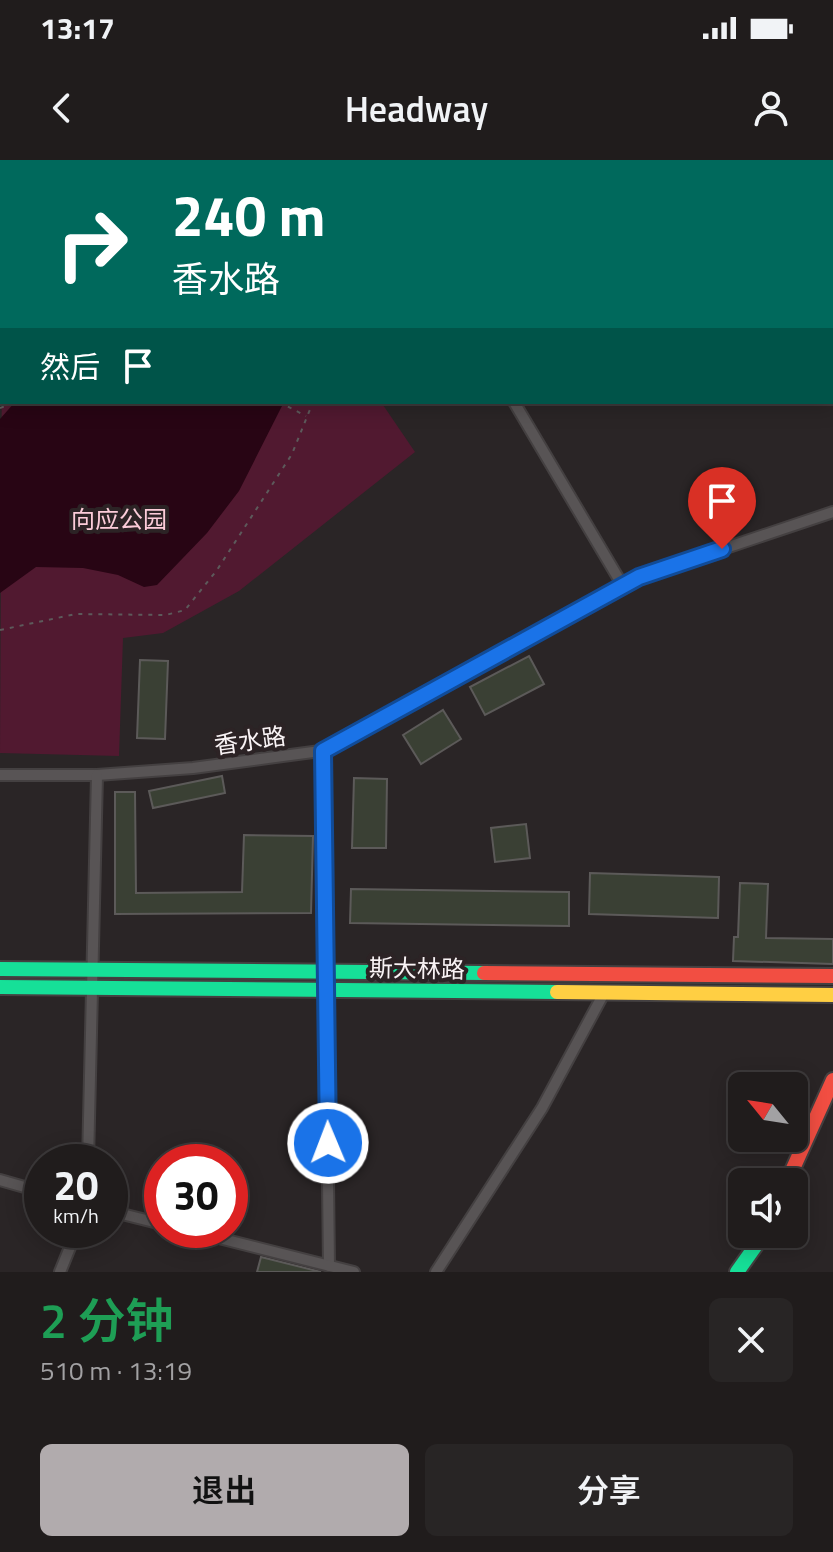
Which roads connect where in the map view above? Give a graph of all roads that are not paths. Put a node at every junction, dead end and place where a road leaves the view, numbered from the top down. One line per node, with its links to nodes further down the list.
1 (515, 404): 3 (street)
2 (833, 512): 3 (street, 香水路)
3 (623, 586): 4 (street, 香水路)
4 (323, 751): 6 (street, 香水路); 9 (street)
5 (0, 775): 6 (street, 香水路)
6 (97, 775): 8 (street)
7 (0, 969): 8 (main road, 斯大林路)
8 (92, 970): 9 (main road, 斯大林路); 12 (street)
9 (326, 972): 10 (main road, 斯大林路); 13 (street)
10 (833, 976)
11 (0, 987): 12 (main road, 斯大林路)
12 (91, 988): 13 (main road, 斯大林路); 17 (street)
13 (326, 990): 14 (main road, 斯大林路); 24 (street)
14 (604, 993): 15 (main road, 斯大林路); 27 (street)
15 (833, 995)
16 (833, 1080): 18 (main road)
17 (88, 1144)
18 (793, 1168)
19 (0, 1180): 20 (street)
20 (24, 1187)
21 (248, 1245): 24 (street)
22 (70, 1248): 25 (street)
23 (754, 1248): 28 (main road)
24 (329, 1266): 26 (street)
25 (60, 1272)
26 (354, 1272)
27 (436, 1272)
28 (737, 1272)

